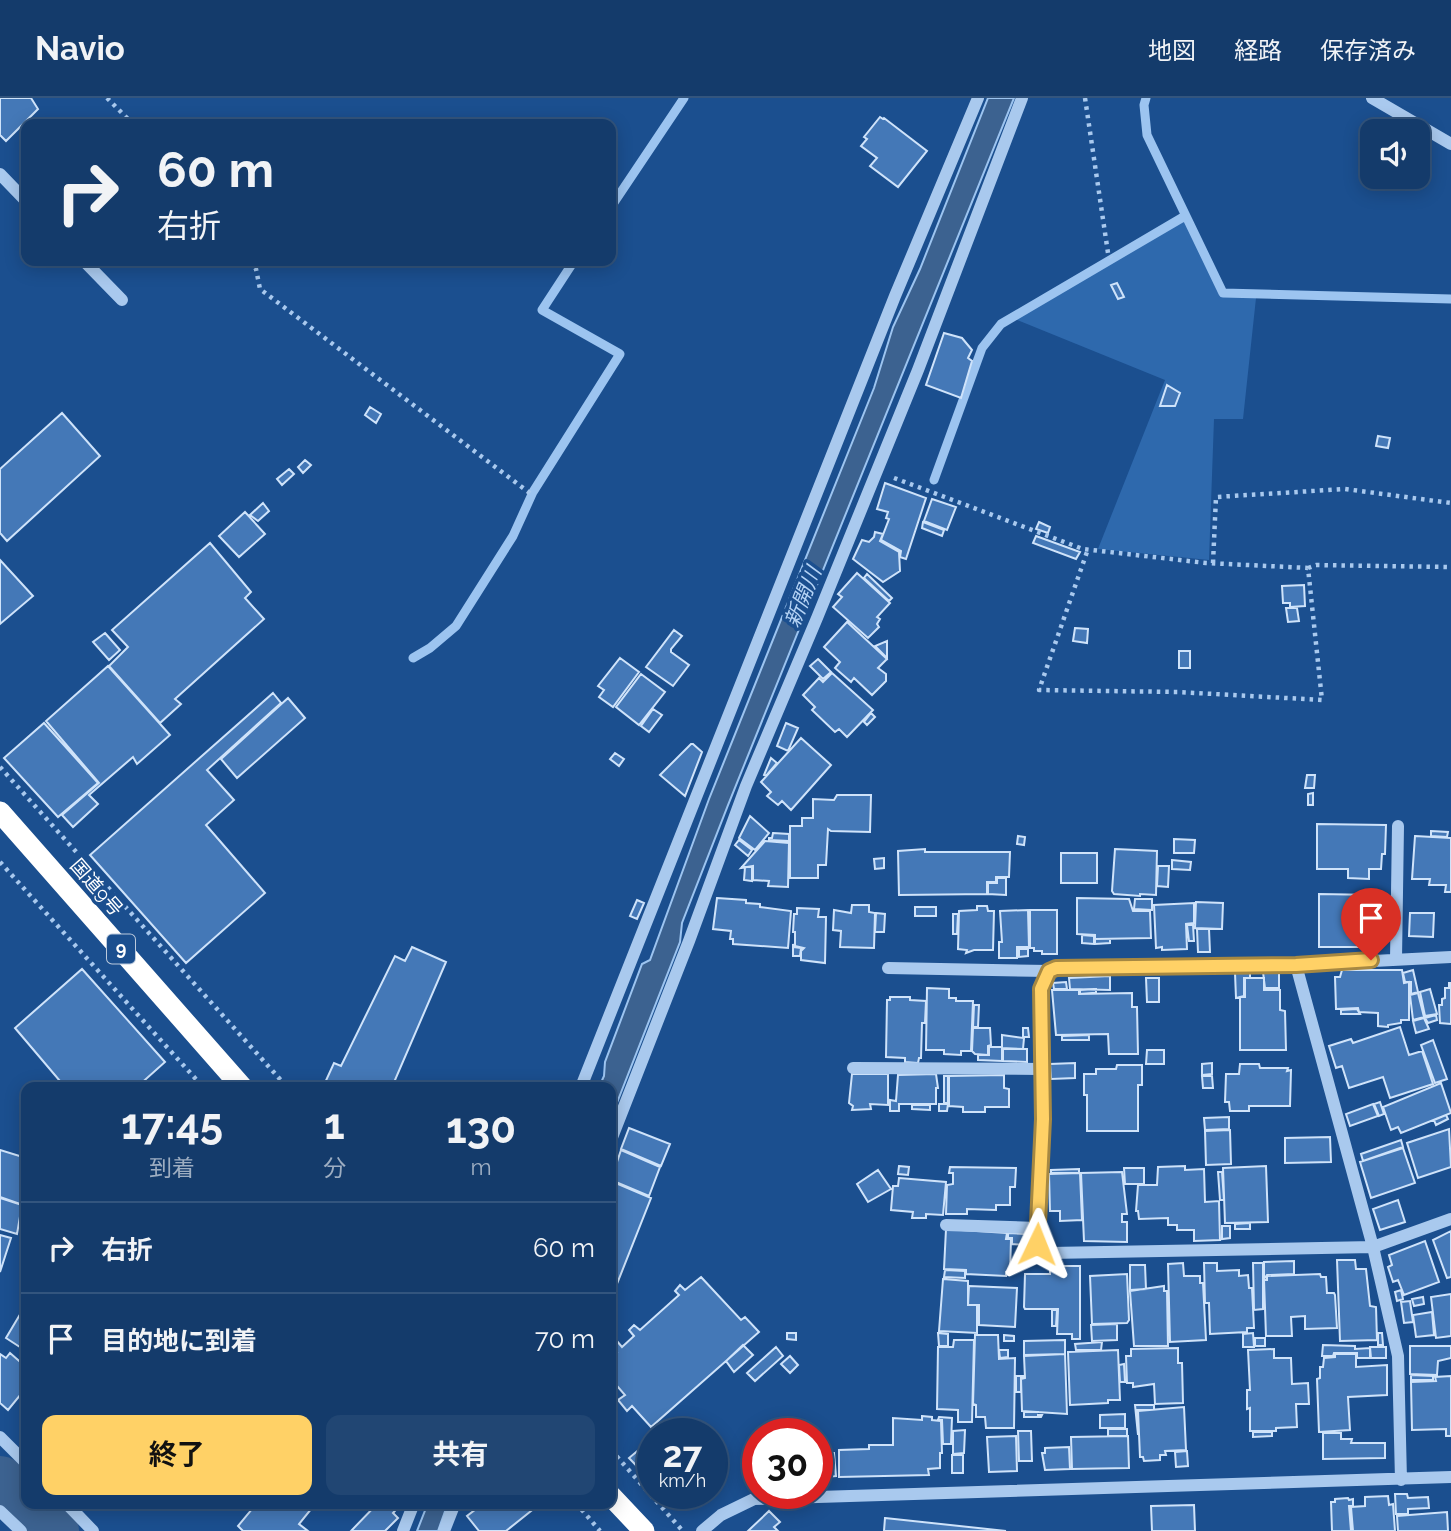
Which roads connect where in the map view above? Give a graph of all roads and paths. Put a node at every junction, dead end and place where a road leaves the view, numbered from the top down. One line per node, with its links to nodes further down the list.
1 (107, 98): 6 (path)
2 (978, 98): 35 (street)
3 (1022, 98): 14 (street)
4 (1085, 98): 10 (path)
5 (1372, 98): 7 (street)
6 (128, 119)
7 (1451, 144)
8 (0, 174): 9 (street)
9 (21, 196)
10 (1111, 258)
11 (89, 266): 13 (street)
12 (254, 266): 15 (path)
13 (122, 299)
14 (877, 471): 17 (path); 36 (street)
15 (531, 494)
16 (1451, 503): 18 (path)
17 (1088, 549): 18 (path); 20 (path)
18 (1213, 563): 20 (path)
19 (1451, 567): 20 (path)
20 (1308, 568)
21 (0, 767): 34 (path)
22 (0, 812): 33 (highway, 国道9号 / 9)
23 (1398, 826): 26 (street)
24 (0, 862): 32 (path)
25 (1451, 957): 26 (street)
26 (1396, 959): 27 (street)
27 (1296, 965): 29 (street); 40 (street)
28 (888, 968): 29 (street)
29 (1049, 971): 31 (street)
30 (853, 1068): 31 (street)
31 (1042, 1069): 39 (street)
32 (198, 1082)
33 (238, 1082)
34 (284, 1082)
35 (583, 1082)
36 (616, 1127)
37 (1451, 1219): 40 (street)
38 (946, 1224): 39 (street)
39 (1037, 1228): 40 (street)
40 (1373, 1247): 45 (street)
41 (0, 1437): 43 (street)
42 (616, 1456): 53 (path)
43 (21, 1458)
44 (1451, 1477): 45 (street)
45 (1401, 1479): 59 (street)
46 (616, 1501): 58 (highway)
47 (72, 1509): 54 (street)
48 (412, 1509): 55 (street)
49 (453, 1509): 56 (street)
50 (581, 1509): 57 (path)
51 (0, 1511): 52 (street)
52 (15, 1529)
53 (681, 1529)
54 (93, 1531)
55 (403, 1531)
56 (444, 1531)
57 (600, 1531)
58 (644, 1531)
59 (702, 1531)

